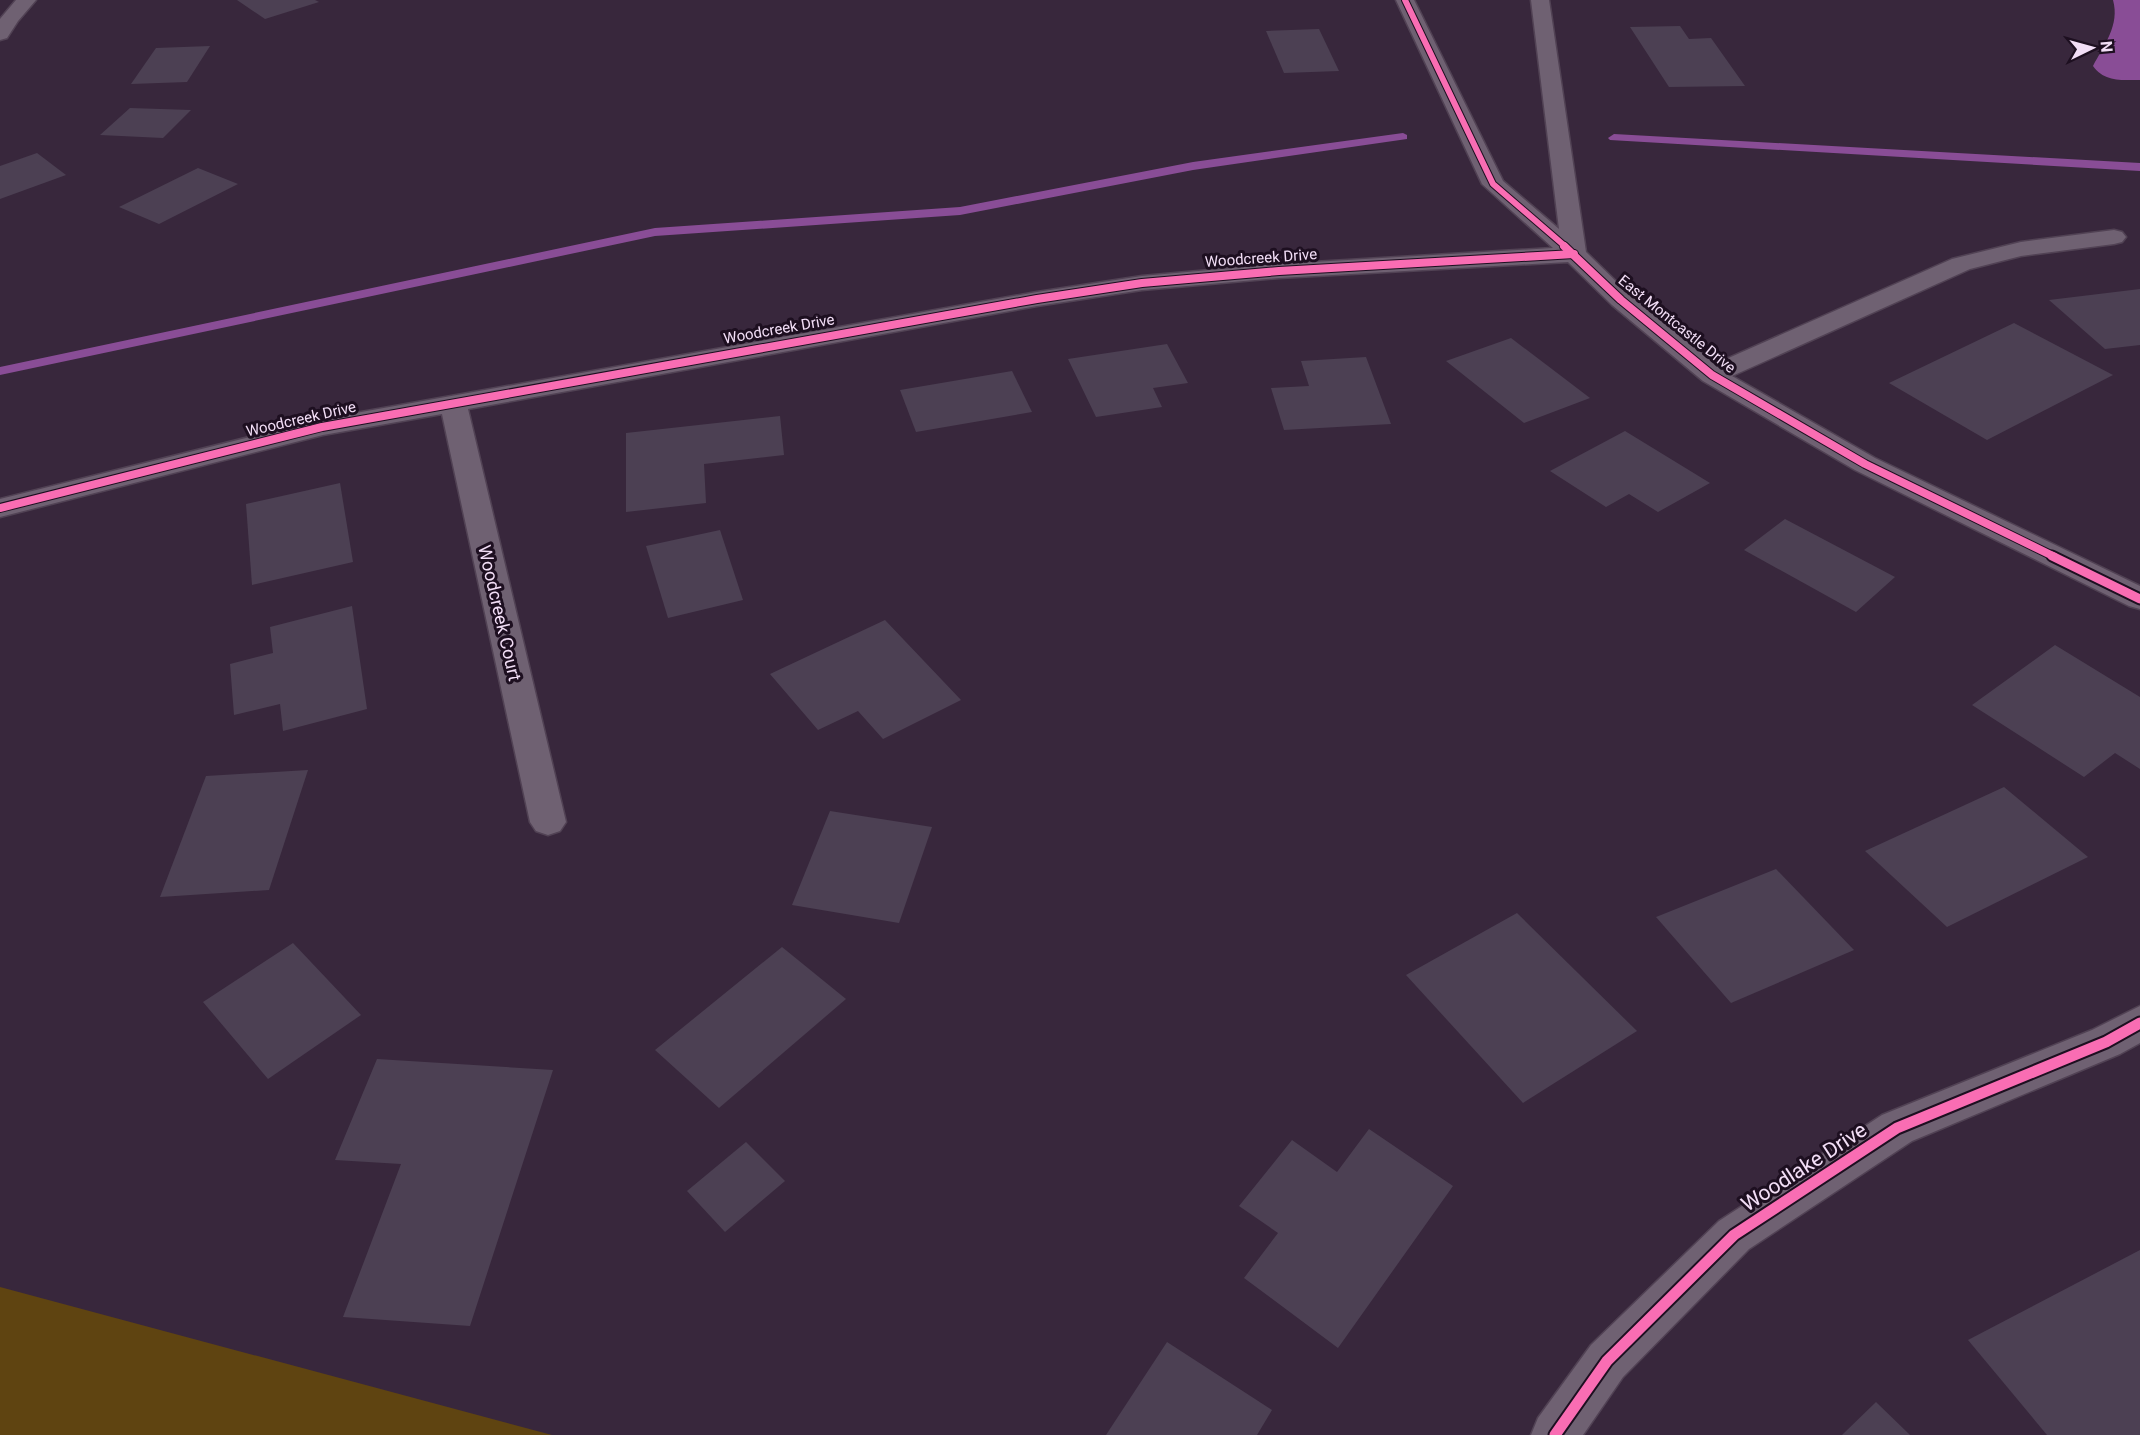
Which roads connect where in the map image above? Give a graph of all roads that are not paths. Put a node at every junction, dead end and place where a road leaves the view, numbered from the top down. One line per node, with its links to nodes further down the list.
1 (27, 0): 4 (street)
2 (1405, 0): 6 (street, East Montcastle Drive)
3 (1540, 0): 6 (street)
4 (0, 34)
5 (2114, 237): 7 (street)
6 (1574, 254): 7 (street, East Montcastle Drive); 8 (street, Woodcreek Drive)
7 (1712, 375): 10 (street, East Montcastle Drive)
8 (453, 404): 9 (street, Woodcreek Drive); 11 (street, Woodcreek Court)
9 (0, 508)
10 (2140, 599)
11 (548, 822)
12 (2140, 1023): 13 (street, Woodlake Drive)
13 (1556, 1435)

